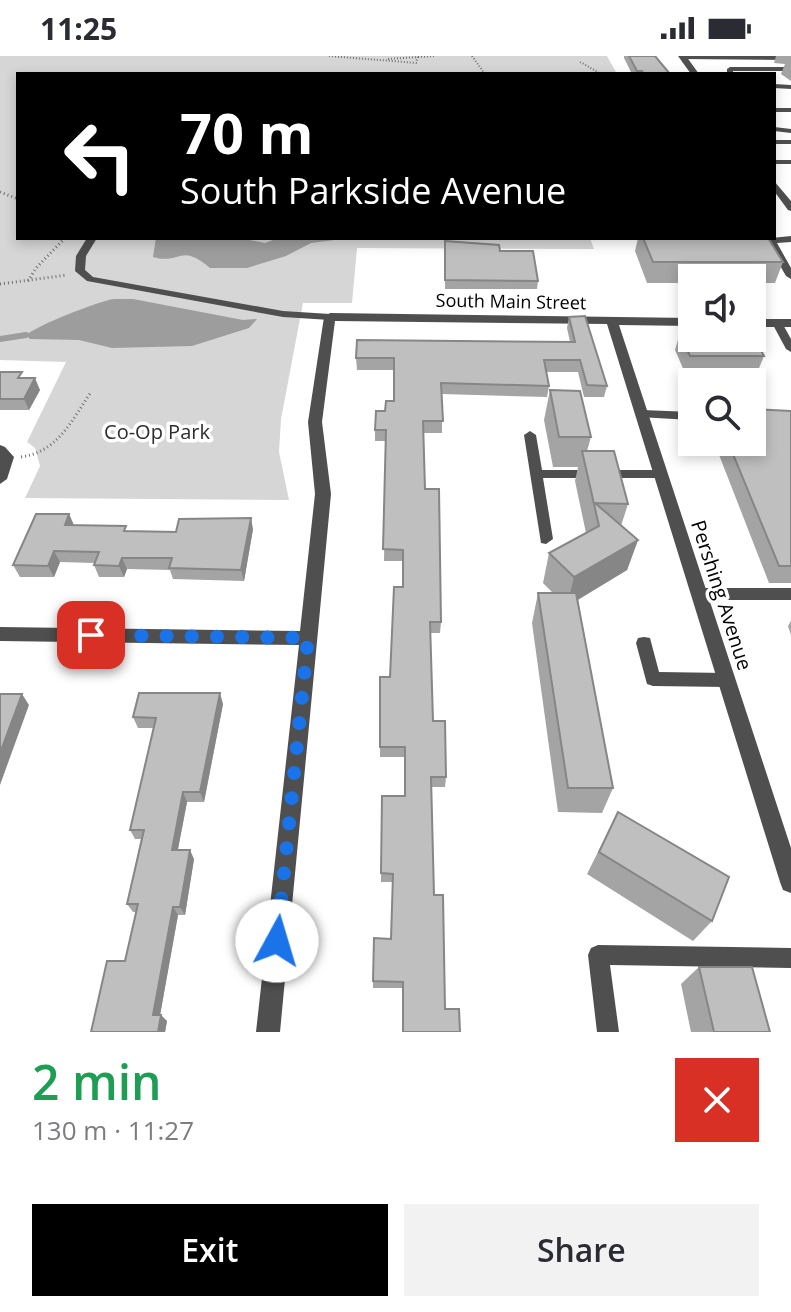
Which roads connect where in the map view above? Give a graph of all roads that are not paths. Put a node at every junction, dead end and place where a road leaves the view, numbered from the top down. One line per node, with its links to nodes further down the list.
1 (683, 57): 2 (lane)
2 (718, 57): 3 (lane)
3 (741, 57): 4 (lane)
4 (760, 57): 5 (lane)
5 (791, 58)
6 (790, 69): 7 (lane); 8 (lane)
7 (730, 72)
8 (760, 72)
9 (782, 190): 10 (street)
10 (791, 208)
11 (791, 239): 13 (lane)
12 (91, 240): 14 (lane)
13 (791, 276)
14 (330, 317): 15 (street, South Main Street); 32 (street)
15 (612, 321): 16 (street, South Main Street); 21 (street, Pershing Avenue)
16 (678, 322)
17 (766, 323): 18 (street)
18 (777, 323): 19 (street); 20 (lane)
19 (791, 323)
20 (791, 349)
21 (642, 414): 22 (lane); 26 (street, Pershing Avenue)
22 (678, 415)
23 (530, 435): 25 (lane)
24 (4, 453): 27 (street)
25 (535, 474): 26 (lane); 28 (lane)
26 (661, 474): 29 (street, Pershing Avenue)
27 (0, 479)
28 (546, 539)
29 (699, 594): 30 (lane); 34 (street, Pershing Avenue)
30 (791, 594)
31 (0, 634): 32 (street)
32 (308, 638): 37 (street)
33 (644, 643): 34 (lane)
34 (726, 680): 35 (street, Pershing Avenue)
35 (791, 882)
36 (791, 958): 38 (lane)
37 (268, 1032)
38 (608, 1032)

